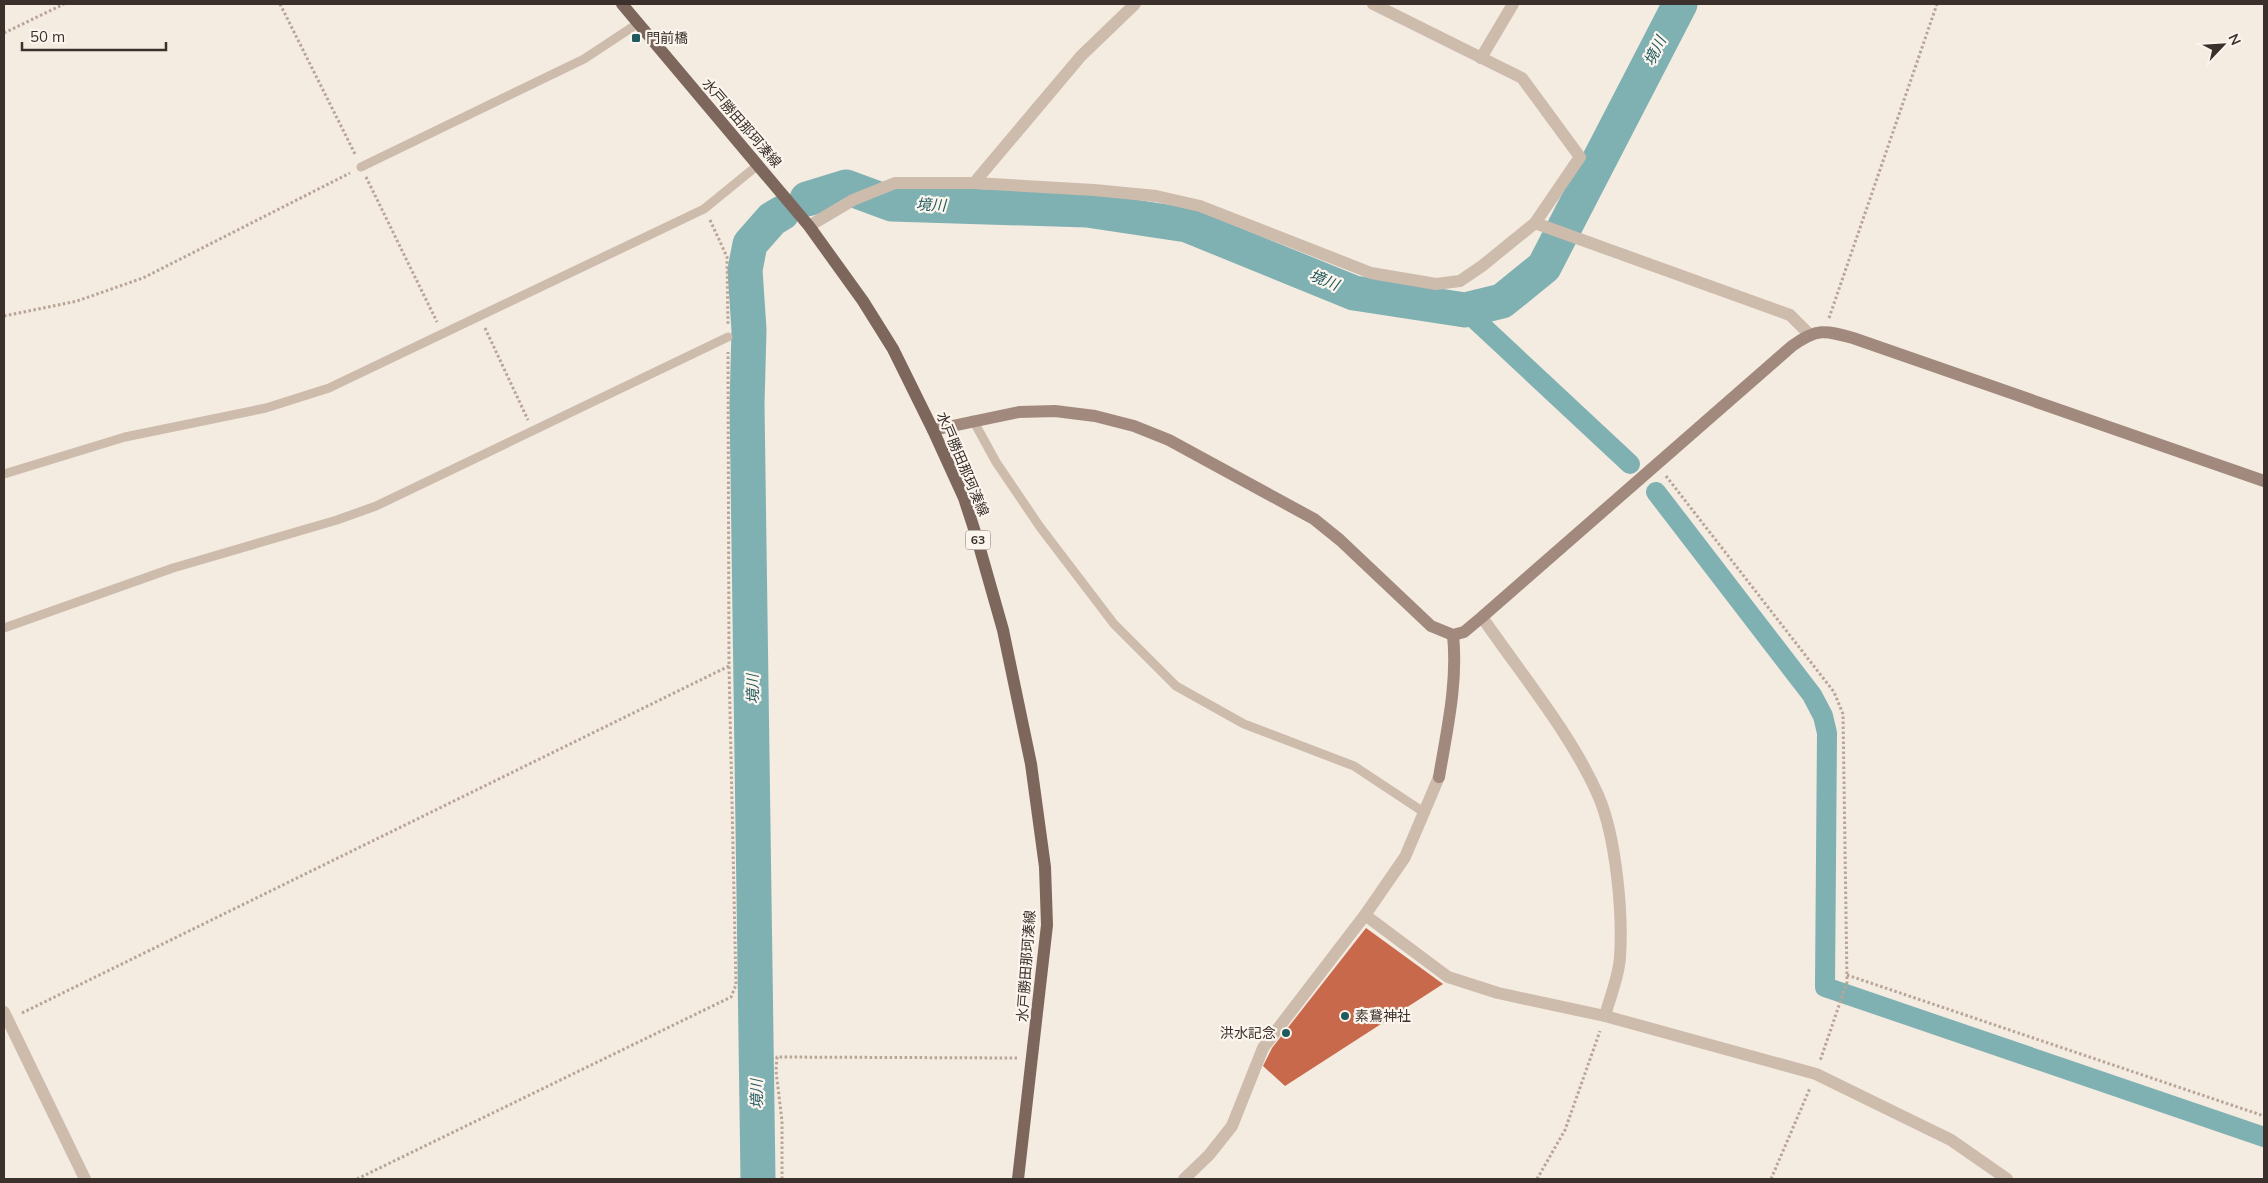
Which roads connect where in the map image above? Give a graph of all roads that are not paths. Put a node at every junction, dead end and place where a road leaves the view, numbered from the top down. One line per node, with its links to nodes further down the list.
1 (622, 4): 5 (main road, 水戸勝田那珂湊線 / 63)
2 (1135, 4): 9 (street)
3 (1373, 4): 6 (street)
4 (1513, 4): 6 (street)
5 (637, 24): 7 (main road, 水戸勝田那珂湊線 / 63); 8 (lane)
6 (1481, 58): 10 (street)
7 (758, 165): 11 (main road, 水戸勝田那珂湊線 / 63); 16 (lane)
8 (361, 167)
9 (974, 183): 10 (street); 11 (street)
10 (1535, 223): 12 (street)
11 (809, 226): 15 (main road, 水戸勝田那珂湊線 / 63)
12 (1809, 334): 17 (street); 18 (street)
13 (728, 337): 19 (lane)
14 (973, 420): 15 (street); 20 (street); 21 (lane)
15 (933, 430): 26 (main road, 水戸勝田那珂湊線 / 63)
16 (4, 474)
17 (2264, 481)
18 (1482, 617): 20 (street); 24 (street)
19 (4, 628)
20 (1453, 635): 21 (street)
21 (1424, 813): 22 (street)
22 (1365, 914): 24 (street); 27 (street)
23 (6, 1016): 25 (street)
24 (1605, 1016): 28 (street)
25 (85, 1179)
26 (1018, 1179)
27 (1184, 1179)
28 (2007, 1179)

